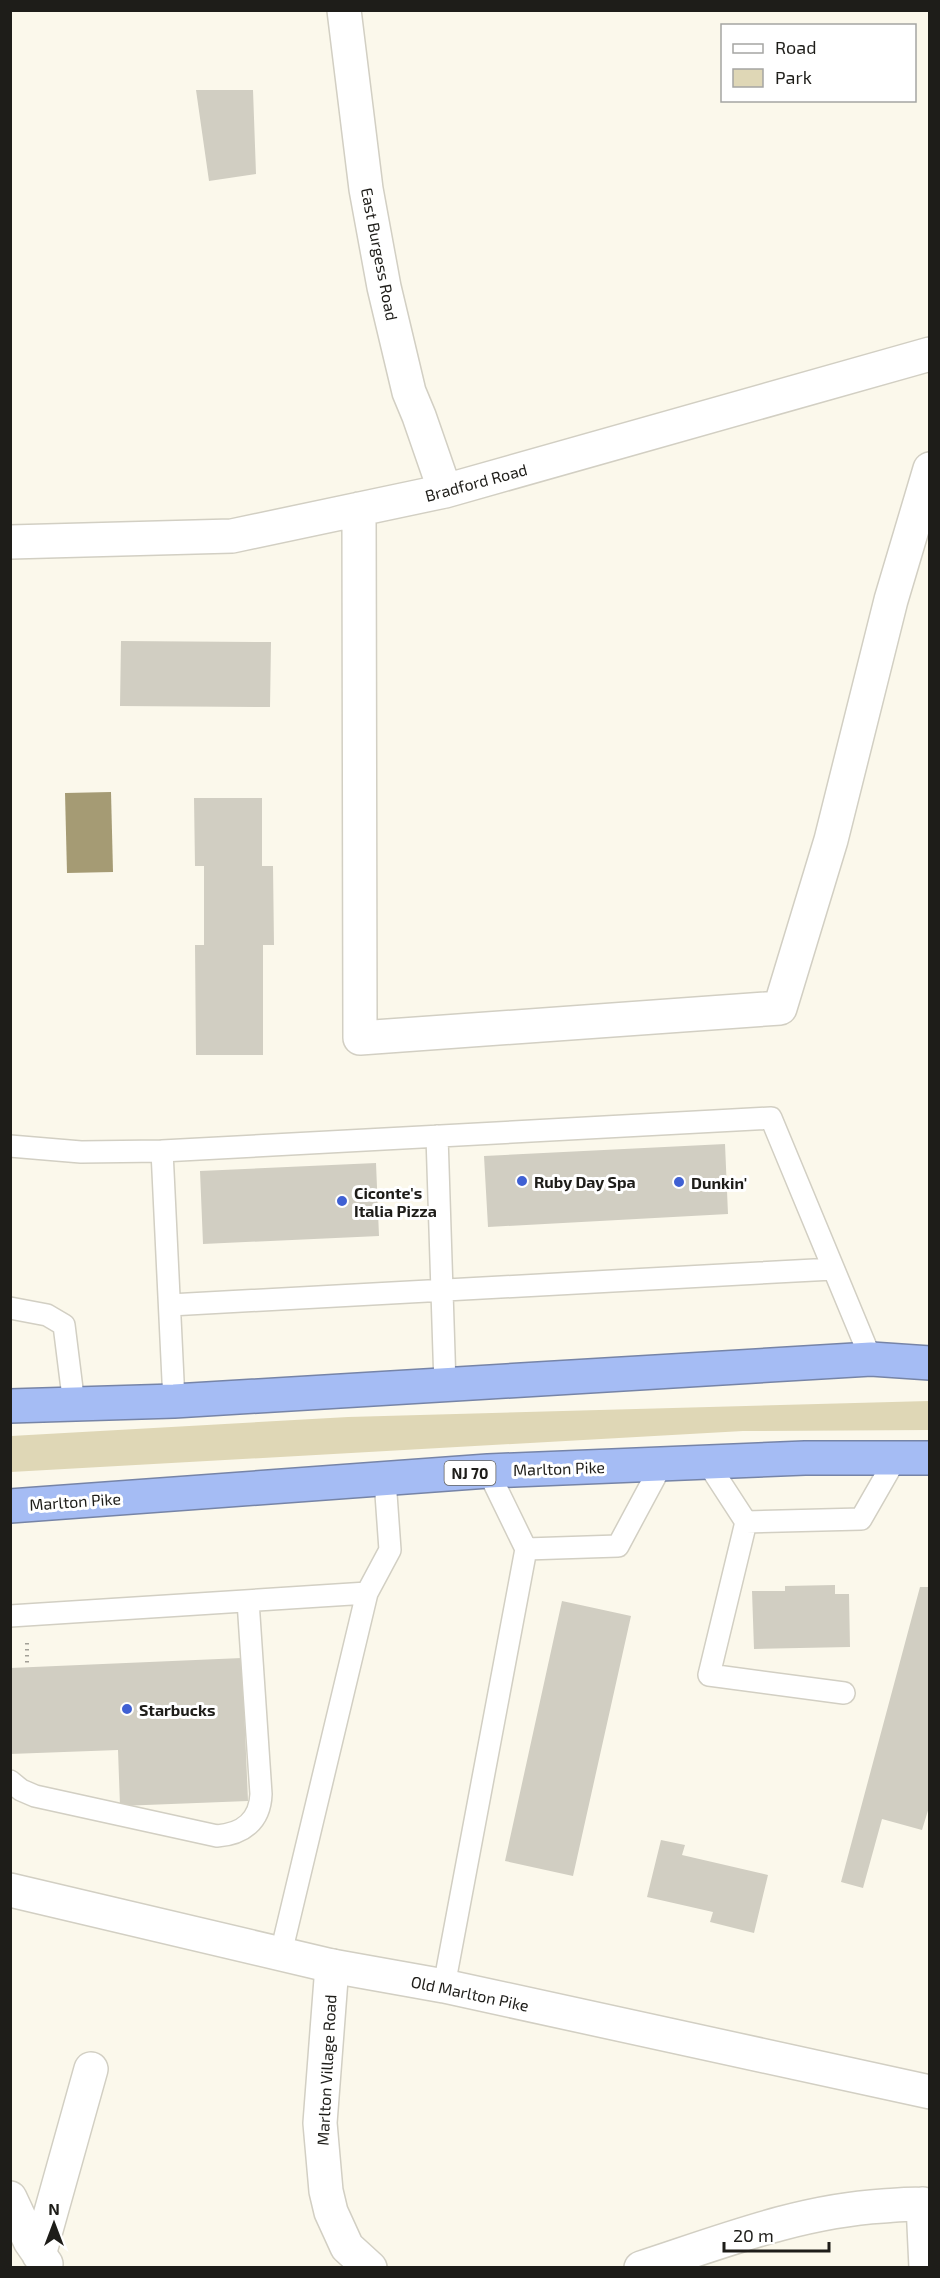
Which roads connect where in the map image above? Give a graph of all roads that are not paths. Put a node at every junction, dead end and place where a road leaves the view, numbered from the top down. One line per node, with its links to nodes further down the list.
1 (344, 10): 4 (street, East Burgess Road)
2 (930, 354): 4 (street, Bradford Road)
3 (930, 469): 5 (street)
4 (446, 491): 5 (street, Bradford Road)
5 (359, 509): 6 (street, Bradford Road)
6 (10, 542)
7 (437, 1136): 9 (lane); 10 (lane); 11 (lane)
8 (10, 1146): 9 (lane)
9 (162, 1152): 12 (lane)
10 (833, 1269): 11 (lane); 14 (lane)
11 (443, 1290): 12 (lane); 16 (lane)
12 (170, 1305): 17 (lane)
13 (10, 1308): 18 (lane)
14 (871, 1359): 15 (highway); 16 (highway)
15 (930, 1363)
16 (445, 1385): 17 (highway)
17 (174, 1401): 18 (highway)
18 (74, 1405): 19 (highway)
19 (10, 1406)
20 (896, 1458): 21 (highway, Marlton Pike / NJ 70); 22 (highway, Marlton Pike / NJ 70); 27 (lane)
21 (930, 1458)
22 (707, 1462): 23 (highway, Marlton Pike / NJ 70); 27 (lane)
23 (662, 1464): 24 (highway, Marlton Pike / NJ 70); 28 (lane)
24 (488, 1471): 25 (highway, Marlton Pike / NJ 70); 28 (lane)
25 (385, 1480): 26 (highway, Marlton Pike / NJ 70); 29 (lane)
26 (10, 1506)
27 (746, 1522): 32 (lane)
28 (526, 1549): 37 (lane)
29 (367, 1593): 30 (lane); 35 (lane)
30 (248, 1600): 31 (lane); 33 (lane)
31 (10, 1616)
32 (844, 1693)
33 (10, 1781)
34 (10, 1890): 35 (street, Old Marlton Pike)
35 (281, 1953): 36 (street, Old Marlton Pike)
36 (332, 1966): 37 (street, Old Marlton Pike); 43 (street, Marlton Village Road)
37 (444, 1986): 39 (street, Old Marlton Pike)
38 (91, 2069): 42 (street)
39 (930, 2092)
40 (10, 2198): 42 (street)
41 (926, 2204): 44 (street); 45 (street)
42 (44, 2261)
43 (370, 2268)
44 (641, 2268)
45 (926, 2268)

